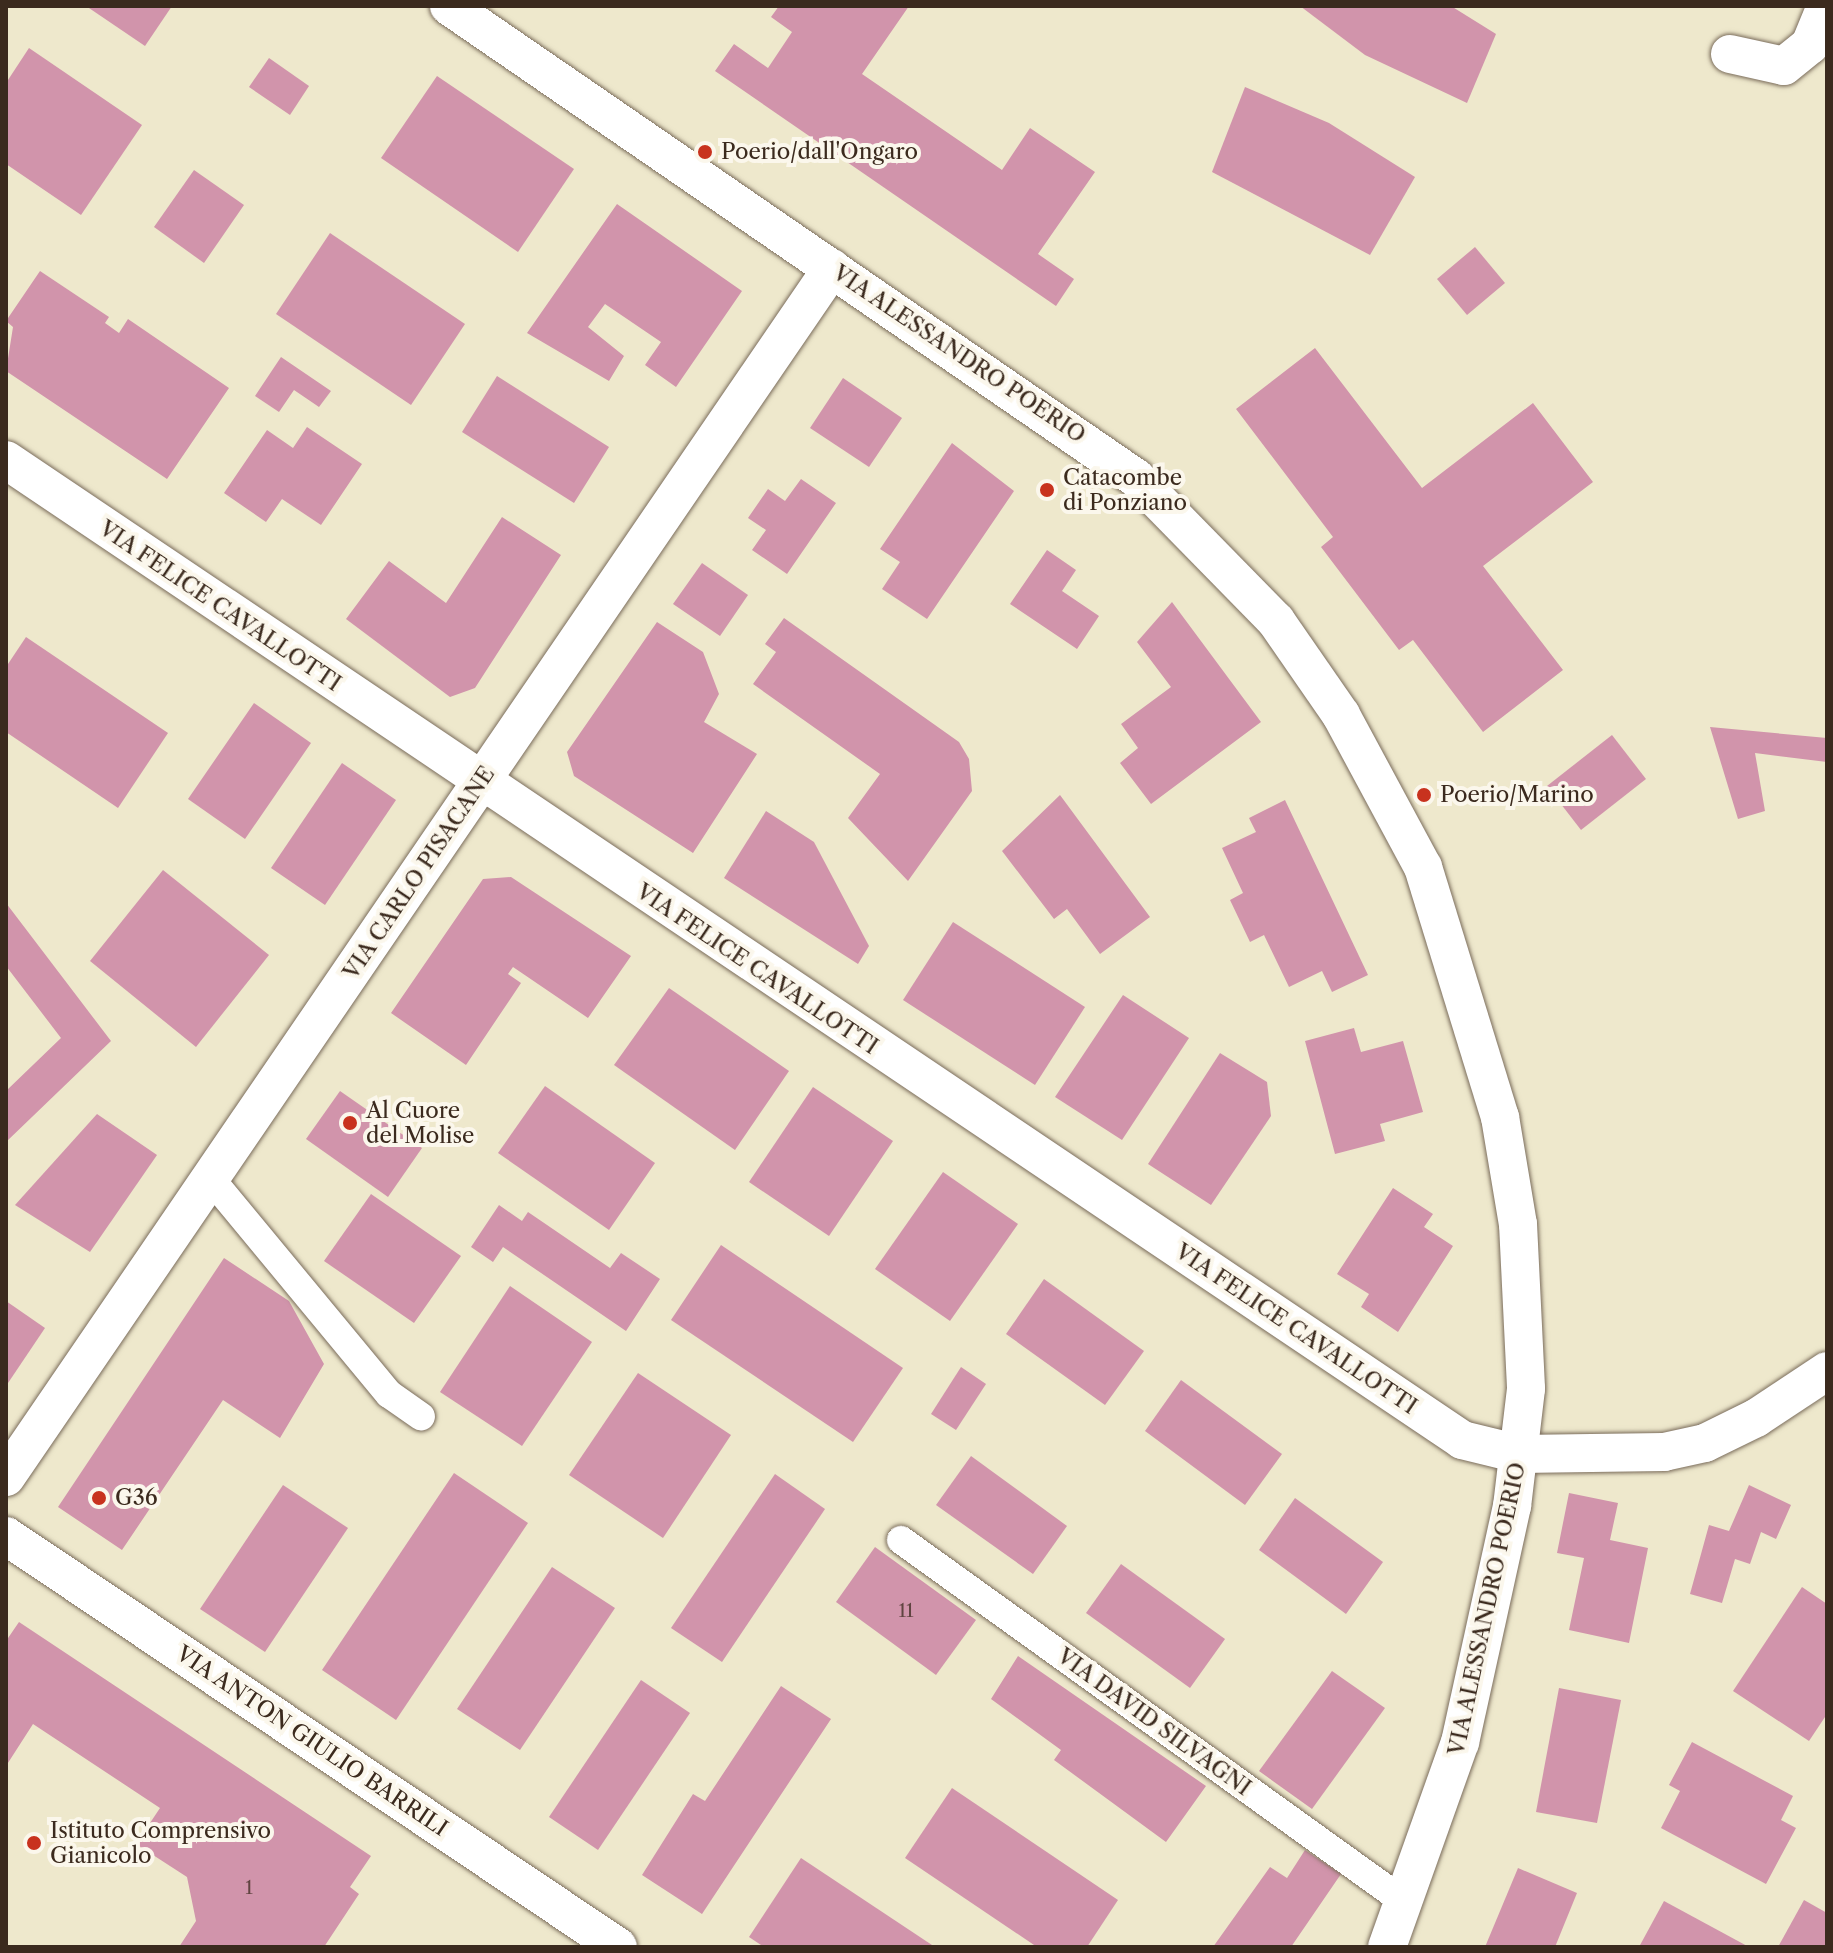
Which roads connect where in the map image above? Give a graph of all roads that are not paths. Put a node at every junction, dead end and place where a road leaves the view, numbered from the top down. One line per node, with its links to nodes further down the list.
1 (449, 6): 4 (street, VIA ALESSANDRO POERIO)
2 (1826, 6): 3 (street)
3 (1730, 54)
4 (832, 268): 6 (street, VIA CARLO PISACANE); 10 (street, VIA ALESSANDRO POERIO)
5 (6, 460): 6 (street, VIA FELICE CAVALLOTTI)
6 (480, 783): 7 (street, VIA CARLO PISACANE); 10 (street, VIA FELICE CAVALLOTTI)
7 (211, 1179): 9 (street); 11 (street, VIA CARLO PISACANE)
8 (1827, 1371): 10 (street, VIA FELICE CAVALLOTTI)
9 (421, 1416)
10 (1519, 1454): 14 (street, VIA ALESSANDRO POERIO)
11 (6, 1477)
12 (6, 1536): 15 (street, VIA ANTON GIULIO BARRILI)
13 (901, 1540): 14 (street, VIA DAVID SILVAGNI)
14 (1406, 1903): 16 (street, VIA ALESSANDRO POERIO)
15 (618, 1947)
16 (1387, 1947)

